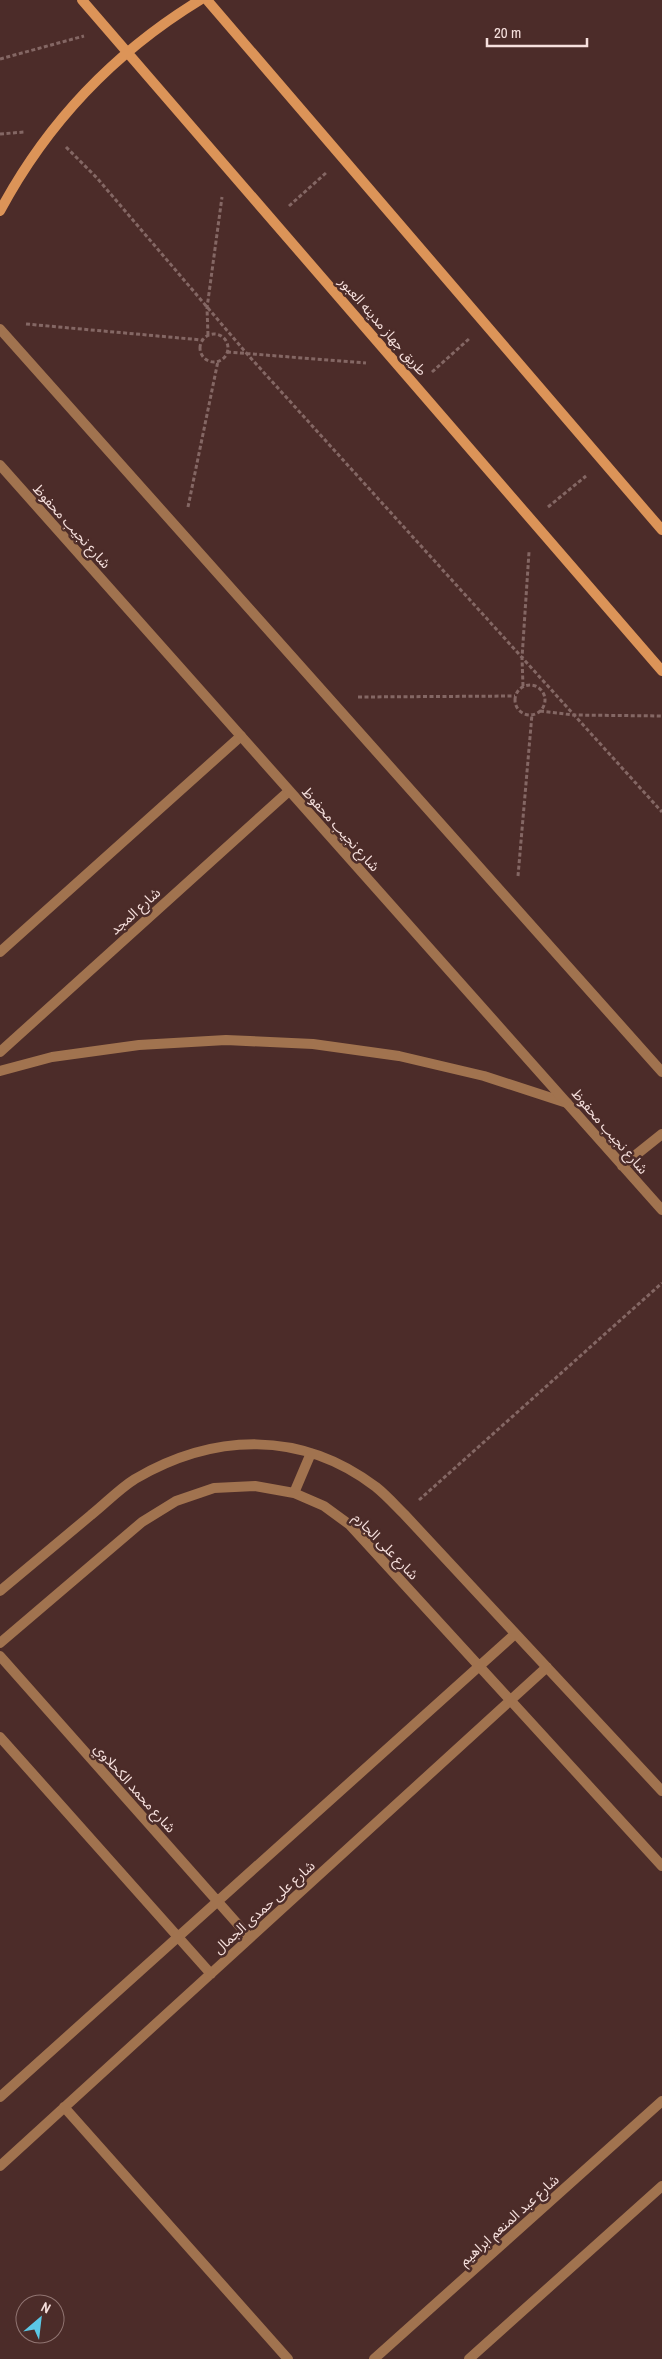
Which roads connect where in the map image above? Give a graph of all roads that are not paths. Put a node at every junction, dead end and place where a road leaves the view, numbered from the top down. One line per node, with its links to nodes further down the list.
1 (82, 0): 4 (main road, طريق جهاز مدينه العبور)
2 (200, 0): 4 (main road)
3 (207, 0): 8 (main road)
4 (128, 51): 5 (main road); 9 (main road, طريق جهاز مدينه العبور)
5 (0, 211)
6 (0, 329): 15 (street)
7 (0, 465): 10 (street, شارع نجيب محفوظ)
8 (662, 530)
9 (662, 670)
10 (241, 736): 11 (street, شارع نجيب محفوظ); 12 (street)
11 (289, 791): 13 (street, شارع المجد); 16 (street, شارع نجيب محفوظ)
12 (0, 952)
13 (0, 1052)
14 (0, 1071): 16 (street)
15 (662, 1072)
16 (567, 1103): 18 (street, شارع نجيب محفوظ)
17 (662, 1134): 18 (street)
18 (622, 1166): 19 (street, شارع نجيب محفوظ)
19 (662, 1210)
20 (311, 1453): 21 (street); 22 (street); 23 (street)
21 (294, 1493): 24 (street, شارع على الجارم); 26 (street, شارع على الجارم)
22 (0, 1591)
23 (515, 1634): 26 (street); 27 (street)
24 (0, 1643)
25 (0, 1656): 32 (street, شارع محمد الكحلاوي)
26 (478, 1666): 28 (street, شارع على الجارم); 32 (street)
27 (547, 1667): 28 (street, شارع على حمدى الجمال); 30 (street)
28 (510, 1701): 31 (street, شارع على الجارم); 34 (street, شارع على حمدى الجمال)
29 (0, 1737): 33 (street)
30 (662, 1791)
31 (662, 1866)
32 (218, 1901): 33 (street); 34 (street, شارع محمد الكحلاوي)
33 (178, 1936): 35 (street); 36 (street)
34 (250, 1938): 35 (street, شارع على حمدى الجمال)
35 (211, 1974): 38 (street, شارع على حمدى الجمال)
36 (0, 2097)
37 (662, 2101): 42 (street, شارع عبد المنعم ابراهيم)
38 (64, 2107): 39 (street, شارع على حمدى الجمال); 41 (street)
39 (0, 2166)
40 (662, 2186): 43 (street)
41 (288, 2359)
42 (374, 2359)
43 (469, 2359)

